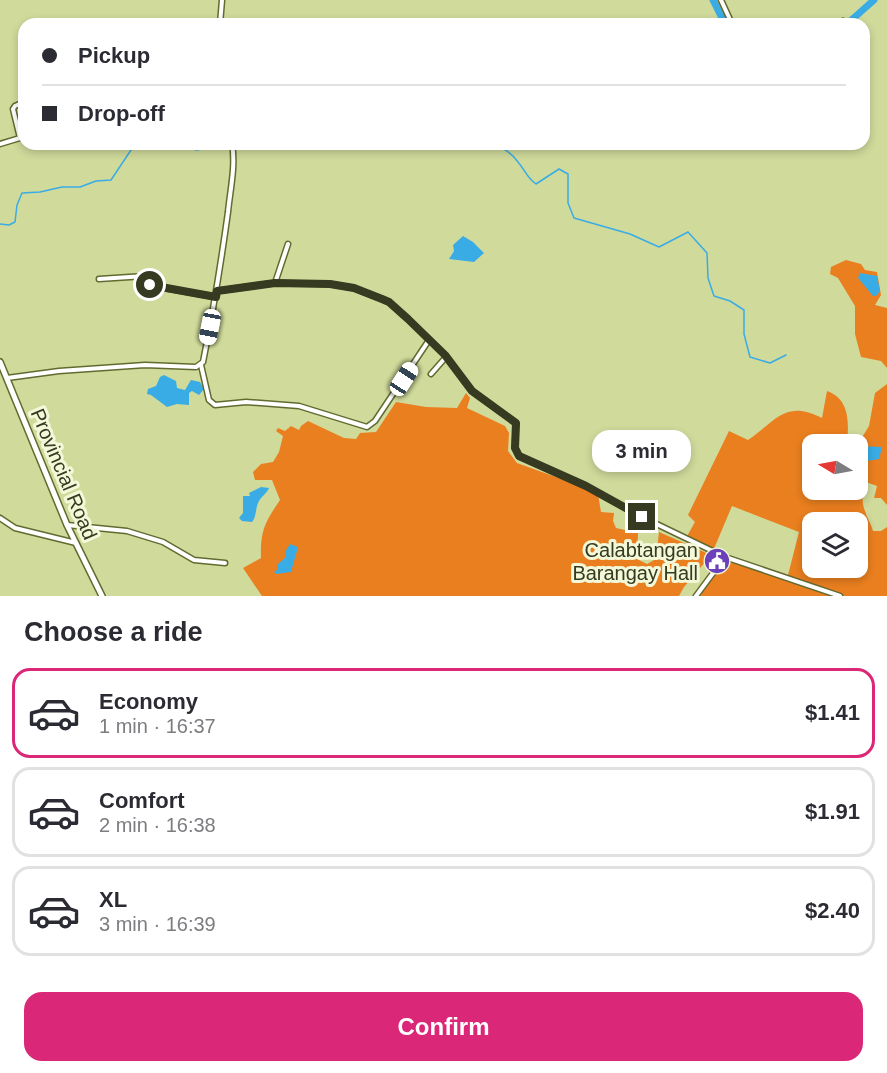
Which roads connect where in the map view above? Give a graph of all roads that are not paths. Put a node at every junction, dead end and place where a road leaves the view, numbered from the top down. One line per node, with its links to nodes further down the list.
1 (222, 0): 3 (street)
2 (721, 0): 4 (street)
3 (220, 18)
4 (729, 18)
5 (18, 105): 6 (street)
6 (18, 130)
7 (18, 139): 8 (street)
8 (0, 144)
9 (234, 150): 13 (street)
10 (288, 244): 12 (street)
11 (99, 279): 14 (street)
12 (275, 283): 13 (street); 15 (street)
13 (217, 291): 14 (street)
14 (216, 297): 18 (street)
15 (429, 340): 16 (street); 18 (street)
16 (446, 357): 19 (street); 24 (street)
17 (0, 362): 20 (main road, Provincial Road)
18 (201, 365): 20 (street)
19 (431, 374)
20 (7, 378): 22 (main road, Provincial Road)
21 (0, 518): 23 (street)
22 (67, 525): 23 (main road, Provincial Road); 25 (street)
23 (76, 543): 26 (main road, Provincial Road)
24 (725, 557): 27 (street); 28 (street)
25 (225, 563)
26 (102, 596)
27 (696, 596)
28 (840, 596)

